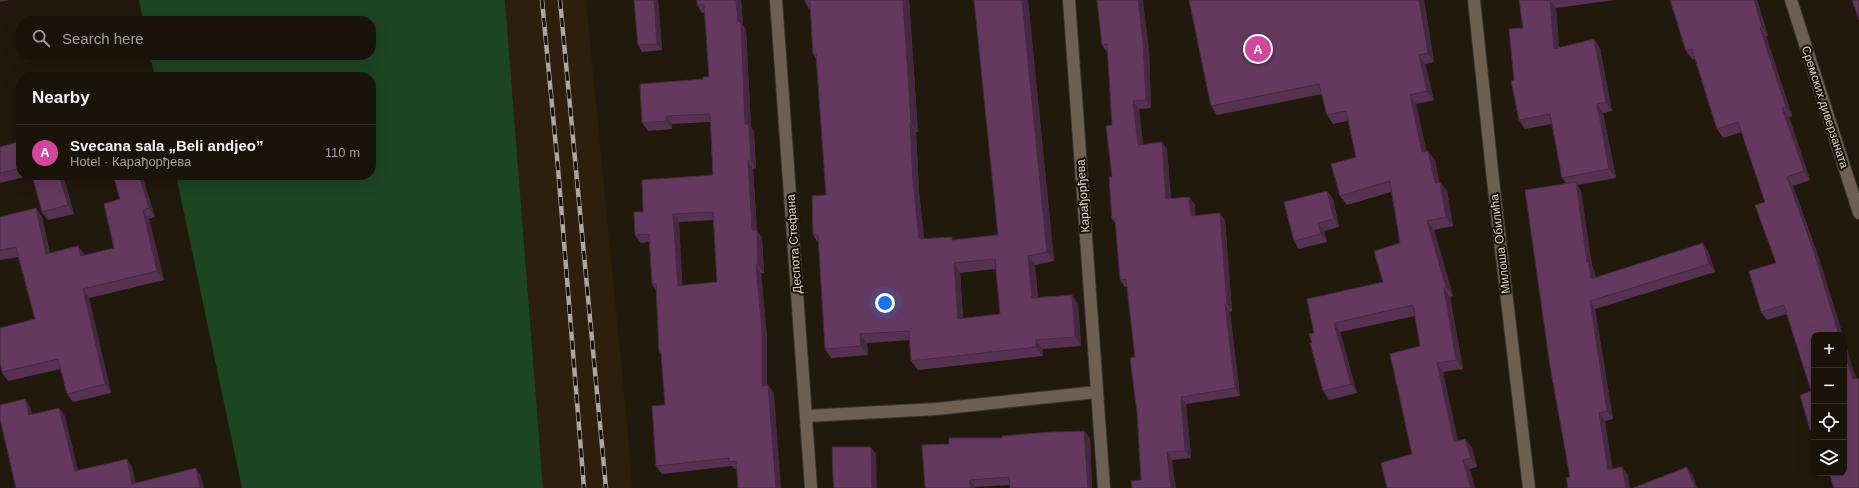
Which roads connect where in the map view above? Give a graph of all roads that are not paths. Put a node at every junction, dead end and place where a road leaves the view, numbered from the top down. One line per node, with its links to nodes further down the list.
1 (776, 0): 7 (street, Деспота Стефана)
2 (1069, 0): 6 (street, Карађорђева)
3 (1474, 0): 10 (street, Милоша Обилића)
4 (1791, 0): 5 (street, Сремских диверзаната)
5 (1859, 213)
6 (1097, 392): 7 (street); 9 (street, Карађорђева)
7 (807, 416): 8 (street, Деспота Стефана)
8 (811, 488)
9 (1104, 488)
10 (1529, 488)

